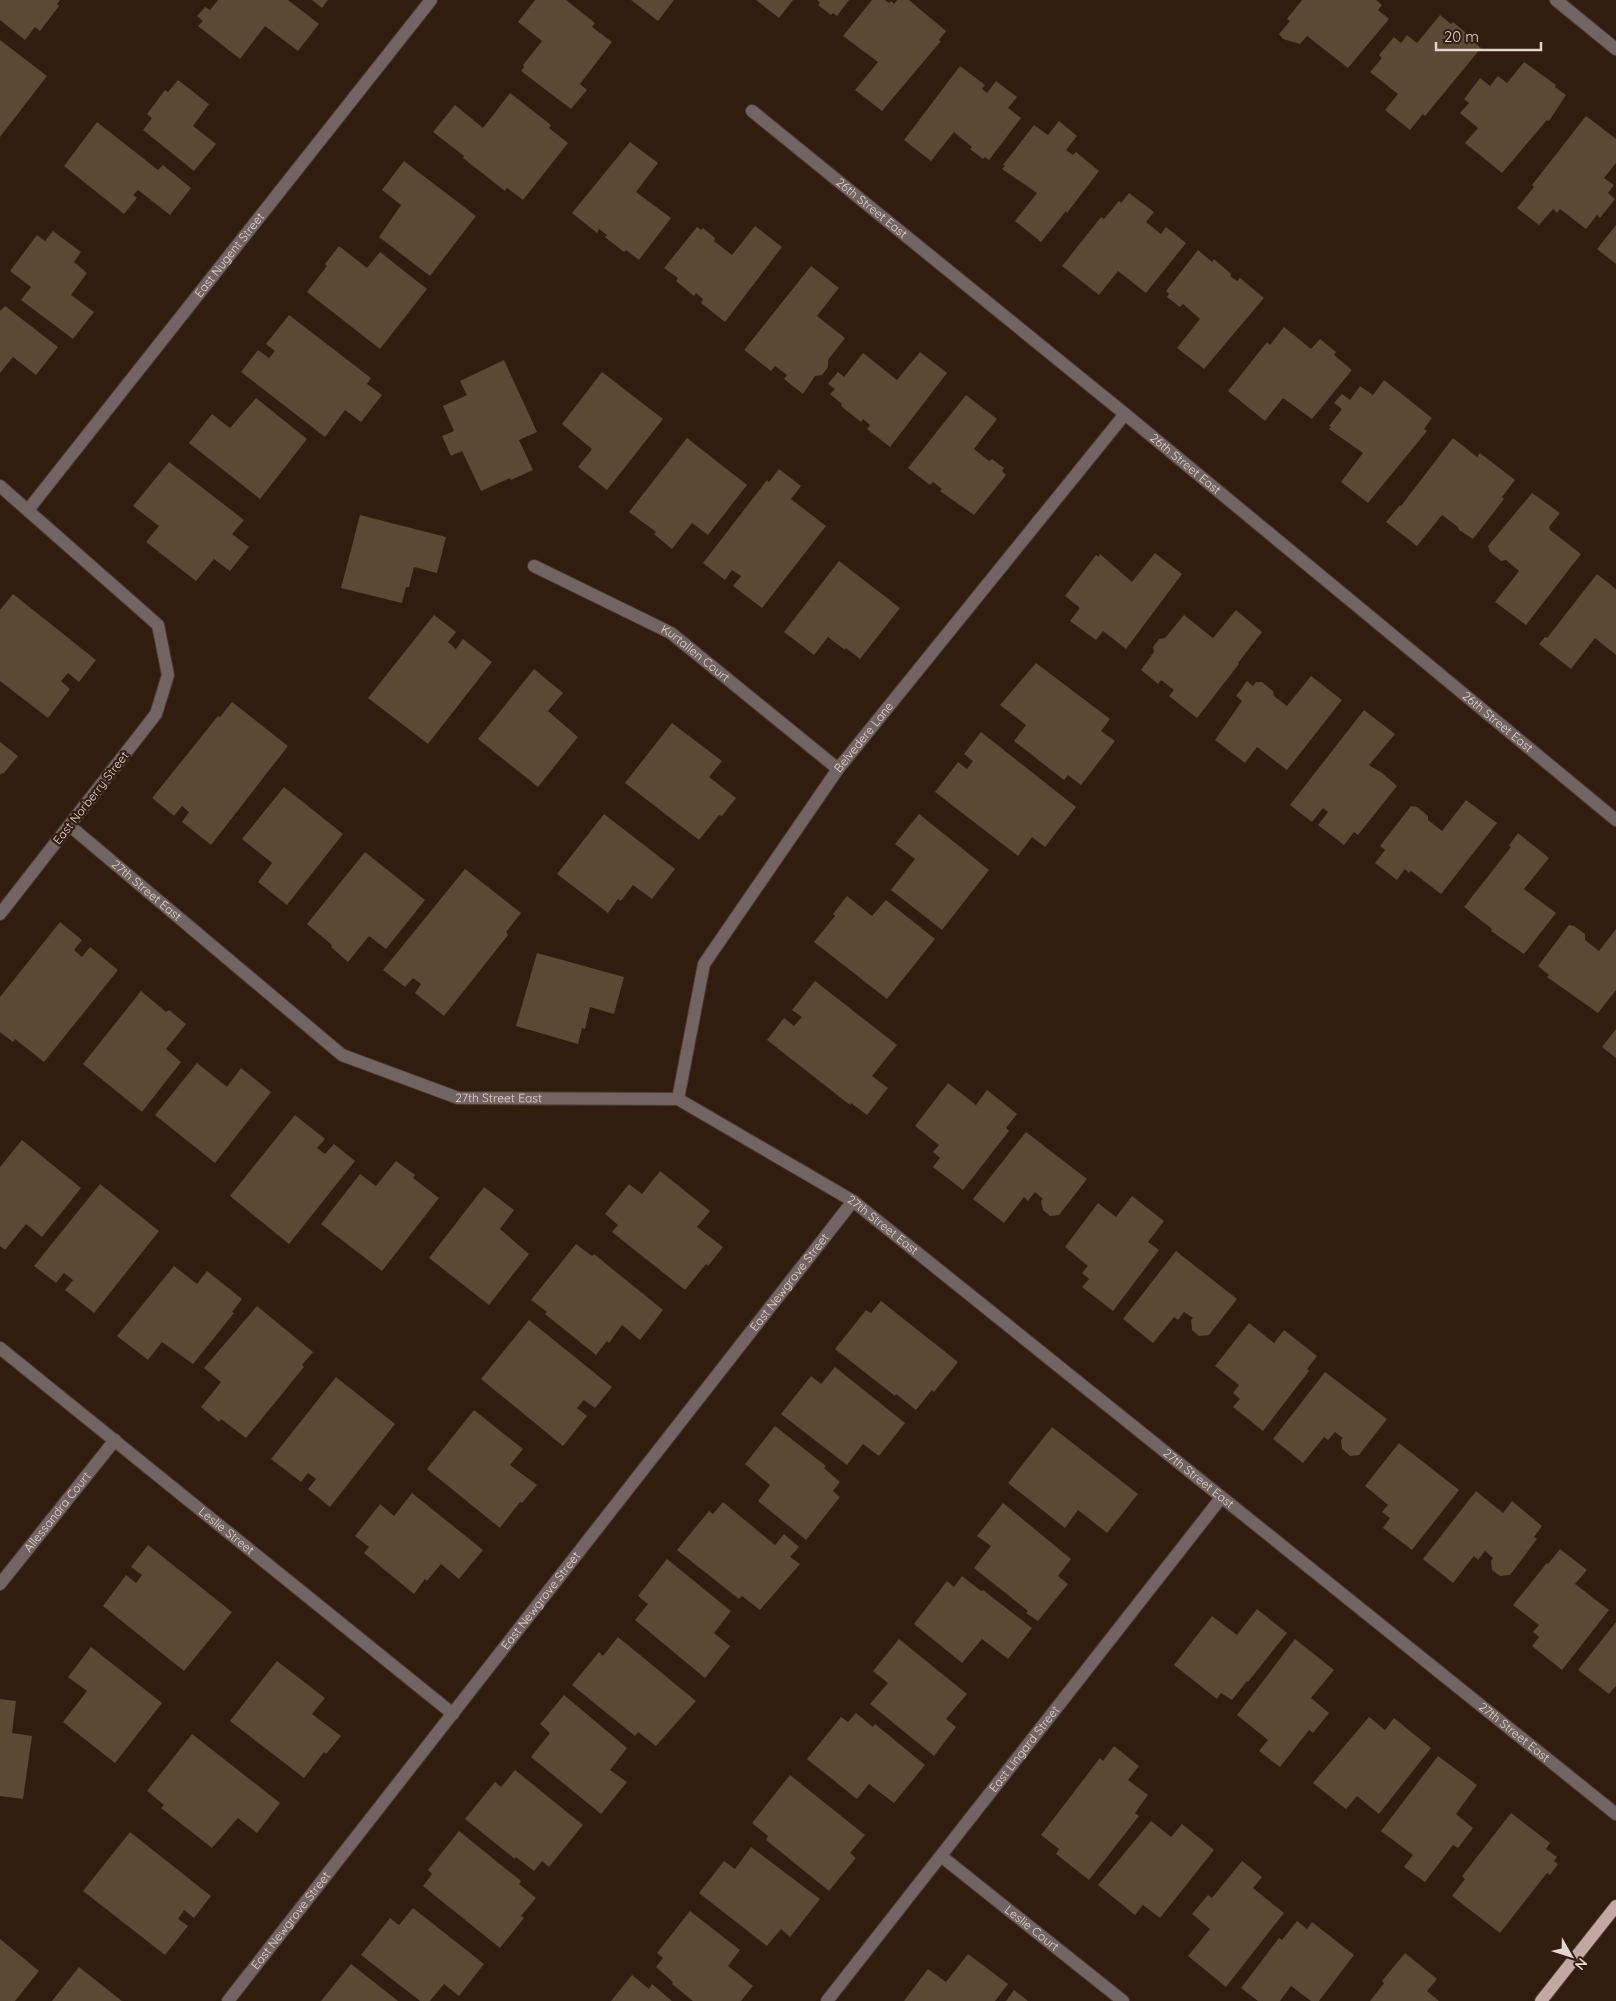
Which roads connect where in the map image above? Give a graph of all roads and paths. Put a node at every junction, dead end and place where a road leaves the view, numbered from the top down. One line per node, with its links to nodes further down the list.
1 (431, 0): 7 (street, East Nugent Street)
2 (1556, 0): 3 (street)
3 (1616, 49)
4 (752, 111): 5 (street, 26th Street East)
5 (1125, 414): 9 (street, Belvedere Lane); 10 (street, 26th Street East)
6 (0, 486): 7 (street)
7 (28, 510): 11 (street, East Norberry Street)
8 (534, 566): 9 (street, Kurtallen Court)
9 (838, 768): 13 (street, Belvedere Lane)
10 (1616, 820)
11 (70, 826): 12 (street, East Norberry Street); 13 (street, 27th Street East)
12 (0, 914)
13 (678, 1099): 14 (street, 27th Street East)
14 (853, 1201): 17 (street, 27th Street East); 19 (street, East Newgrove Street)
15 (0, 1348): 16 (street, Leslie Street)
16 (115, 1440): 18 (street, Allessandra Court); 19 (street, Leslie Street)
17 (1221, 1498): 20 (street, 27th Street East); 21 (street, East Lingard Street)
18 (0, 1584)
19 (453, 1714): 23 (street, East Newgrove Street)
20 (1616, 1814)
21 (941, 1856): 24 (street, East Lingard Street); 25 (street, Leslie Court)
22 (1616, 1906): 26 (main road)
23 (228, 2001)
24 (827, 2001)
25 (1124, 2001)
26 (1542, 2001)

